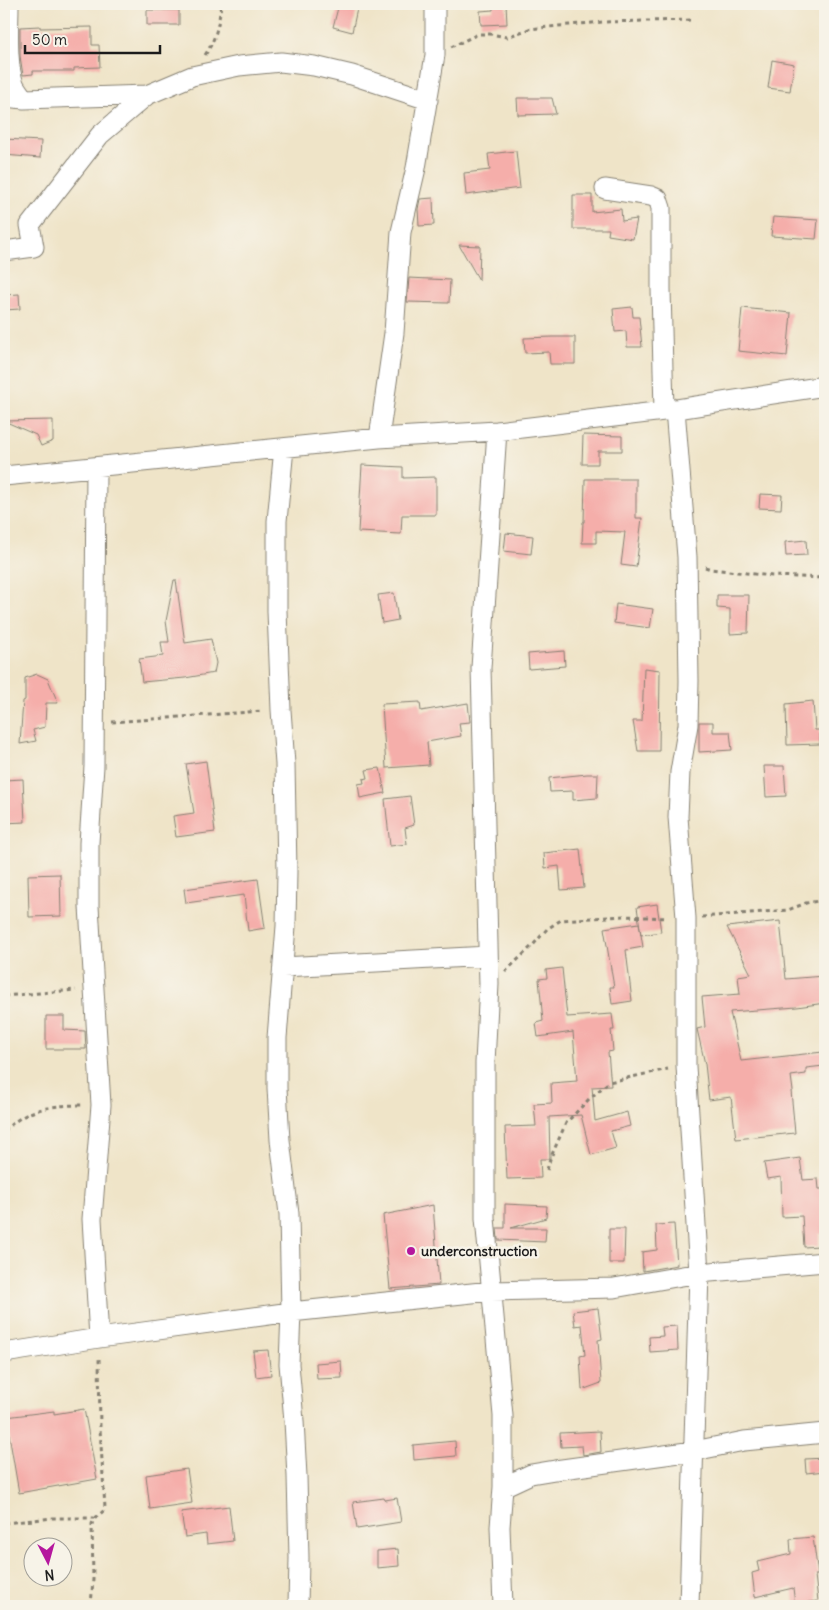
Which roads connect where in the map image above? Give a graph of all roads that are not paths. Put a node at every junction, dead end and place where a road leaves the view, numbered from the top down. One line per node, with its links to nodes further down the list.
1 (9, 4): 5 (street)
2 (435, 4): 6 (street)
3 (147, 95): 5 (street); 6 (street); 8 (street)
4 (4, 97): 5 (street)
5 (24, 99)
6 (428, 100): 12 (street)
7 (605, 189): 10 (street)
8 (4, 251)
9 (825, 386): 10 (street)
10 (670, 410): 11 (street); 19 (street)
11 (497, 431): 12 (street); 16 (street)
12 (379, 438): 13 (street)
13 (284, 448): 14 (street); 17 (street)
14 (96, 467): 15 (street); 22 (street)
15 (4, 476)
16 (488, 956): 17 (street); 20 (street)
17 (283, 967): 21 (street)
18 (825, 1262): 19 (street)
19 (699, 1273): 20 (street); 25 (street)
20 (491, 1291): 21 (street); 26 (street)
21 (291, 1312): 22 (street); 27 (street)
22 (99, 1338): 23 (street)
23 (4, 1353)
24 (825, 1433): 25 (street)
25 (694, 1451): 26 (street); 29 (street)
26 (503, 1487): 28 (street)
27 (298, 1606)
28 (503, 1606)
29 (689, 1606)

